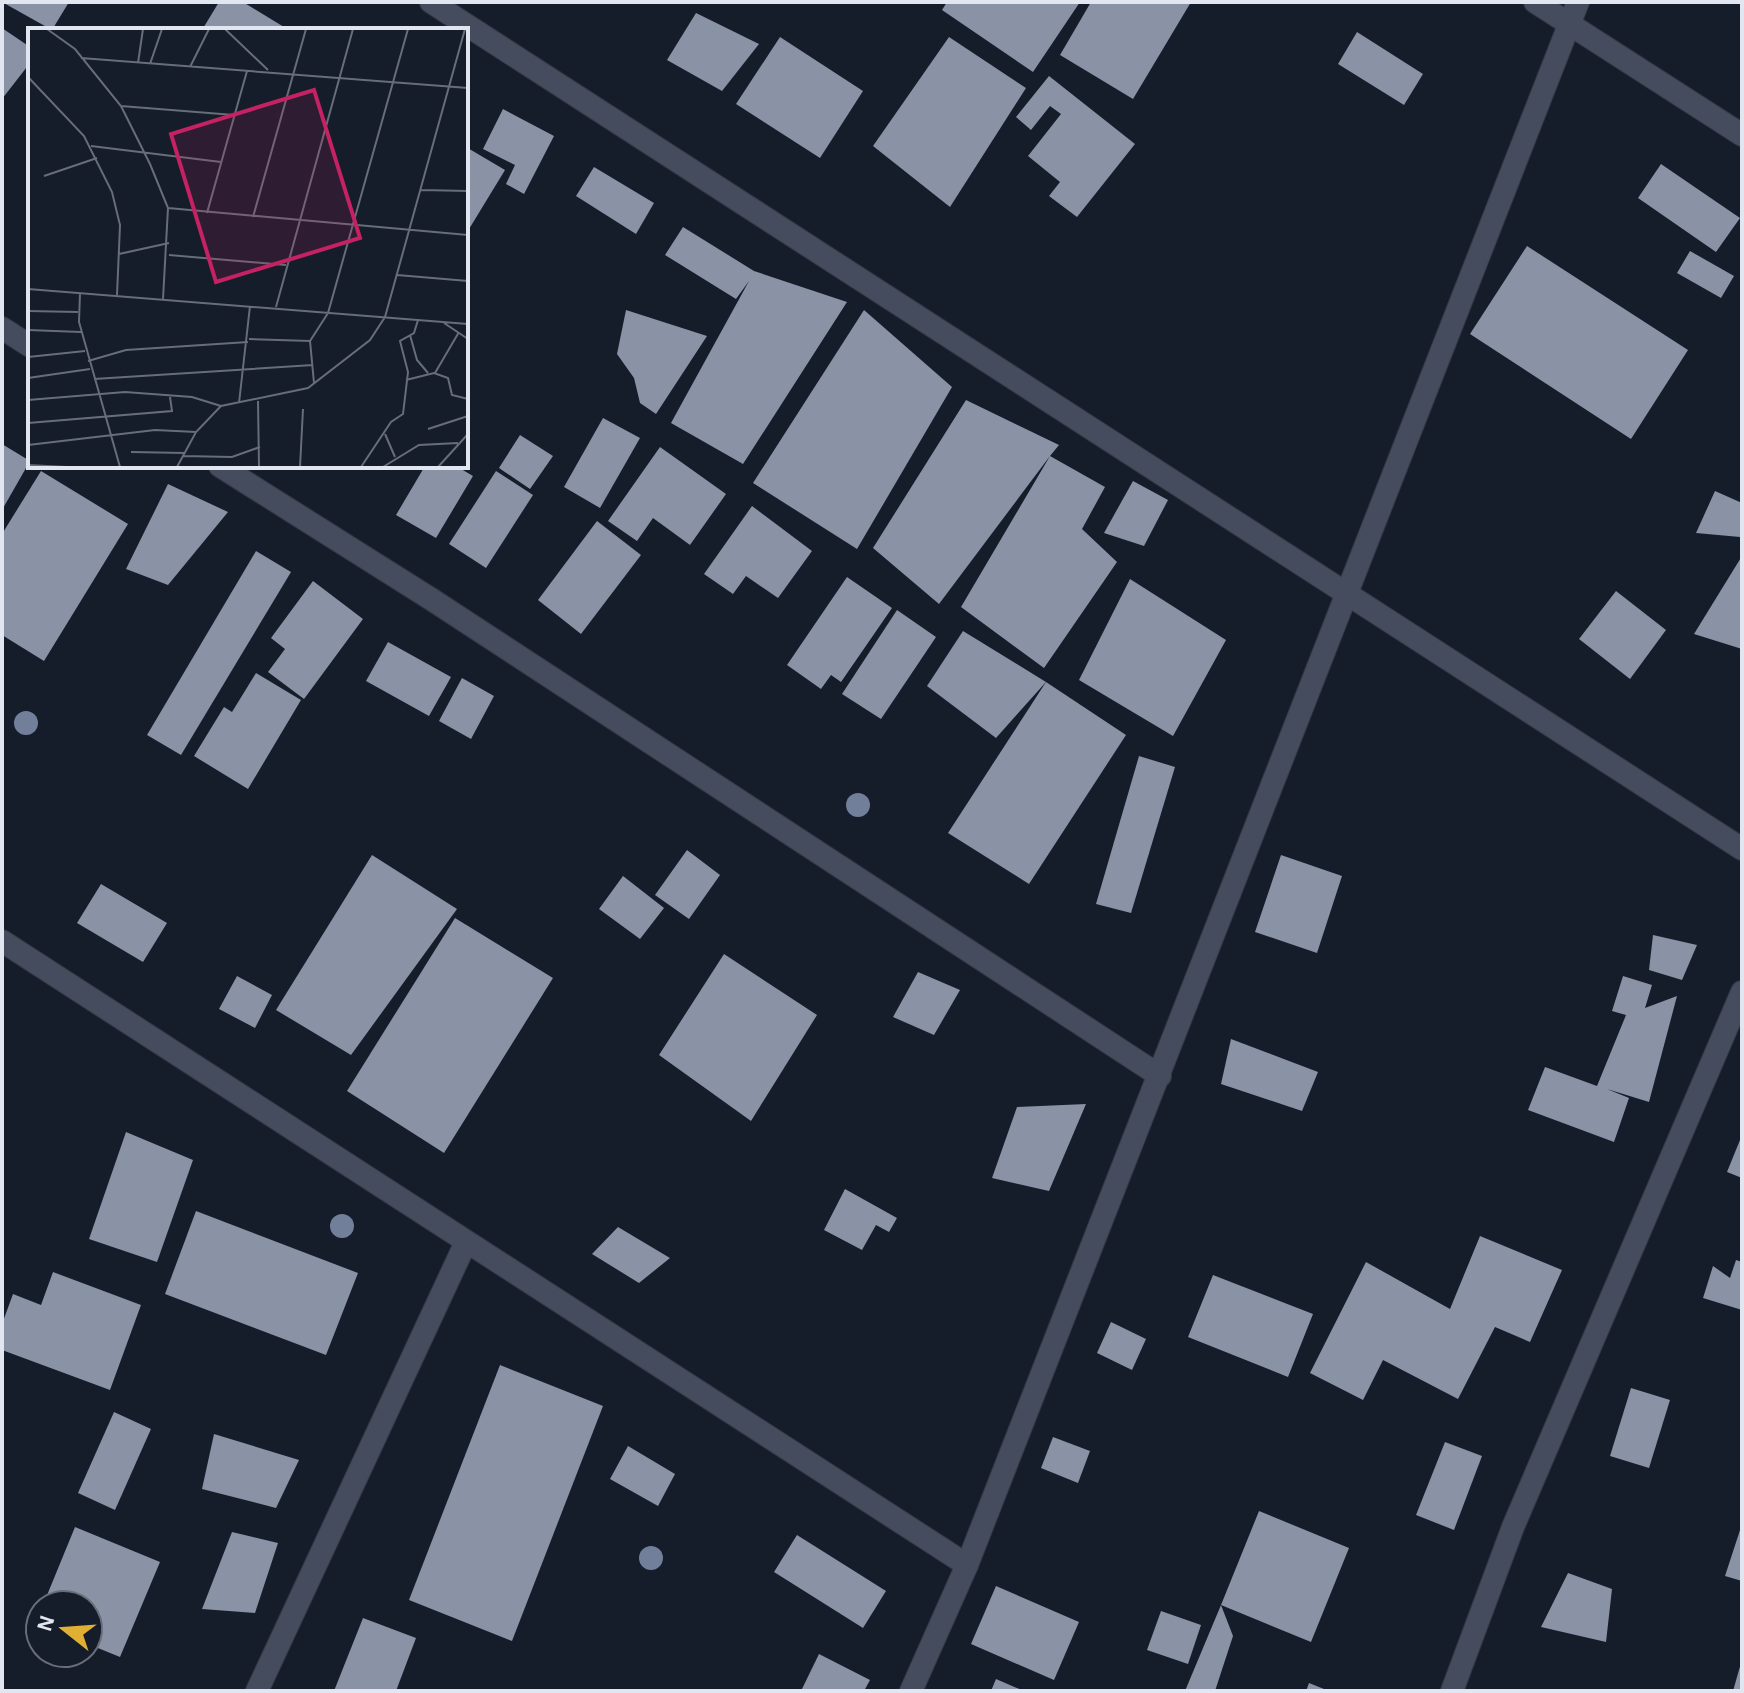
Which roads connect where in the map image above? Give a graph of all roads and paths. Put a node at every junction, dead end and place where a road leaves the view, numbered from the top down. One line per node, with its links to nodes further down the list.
1 (431, 2): 9 (street)
2 (1535, 2): 4 (street)
3 (1578, 2): 4 (street)
4 (1569, 24): 5 (street); 9 (street)
5 (1742, 135)
6 (2, 328): 7 (street)
7 (28, 345)
8 (223, 468): 13 (street)
9 (1349, 595): 10 (street); 13 (street)
10 (1742, 849)
11 (3, 947): 14 (street)
12 (1742, 992): 18 (street)
13 (1160, 1076): 15 (street)
14 (466, 1242): 15 (street); 16 (street)
15 (967, 1565): 17 (street)
16 (257, 1691)
17 (911, 1691)
18 (1452, 1691)

